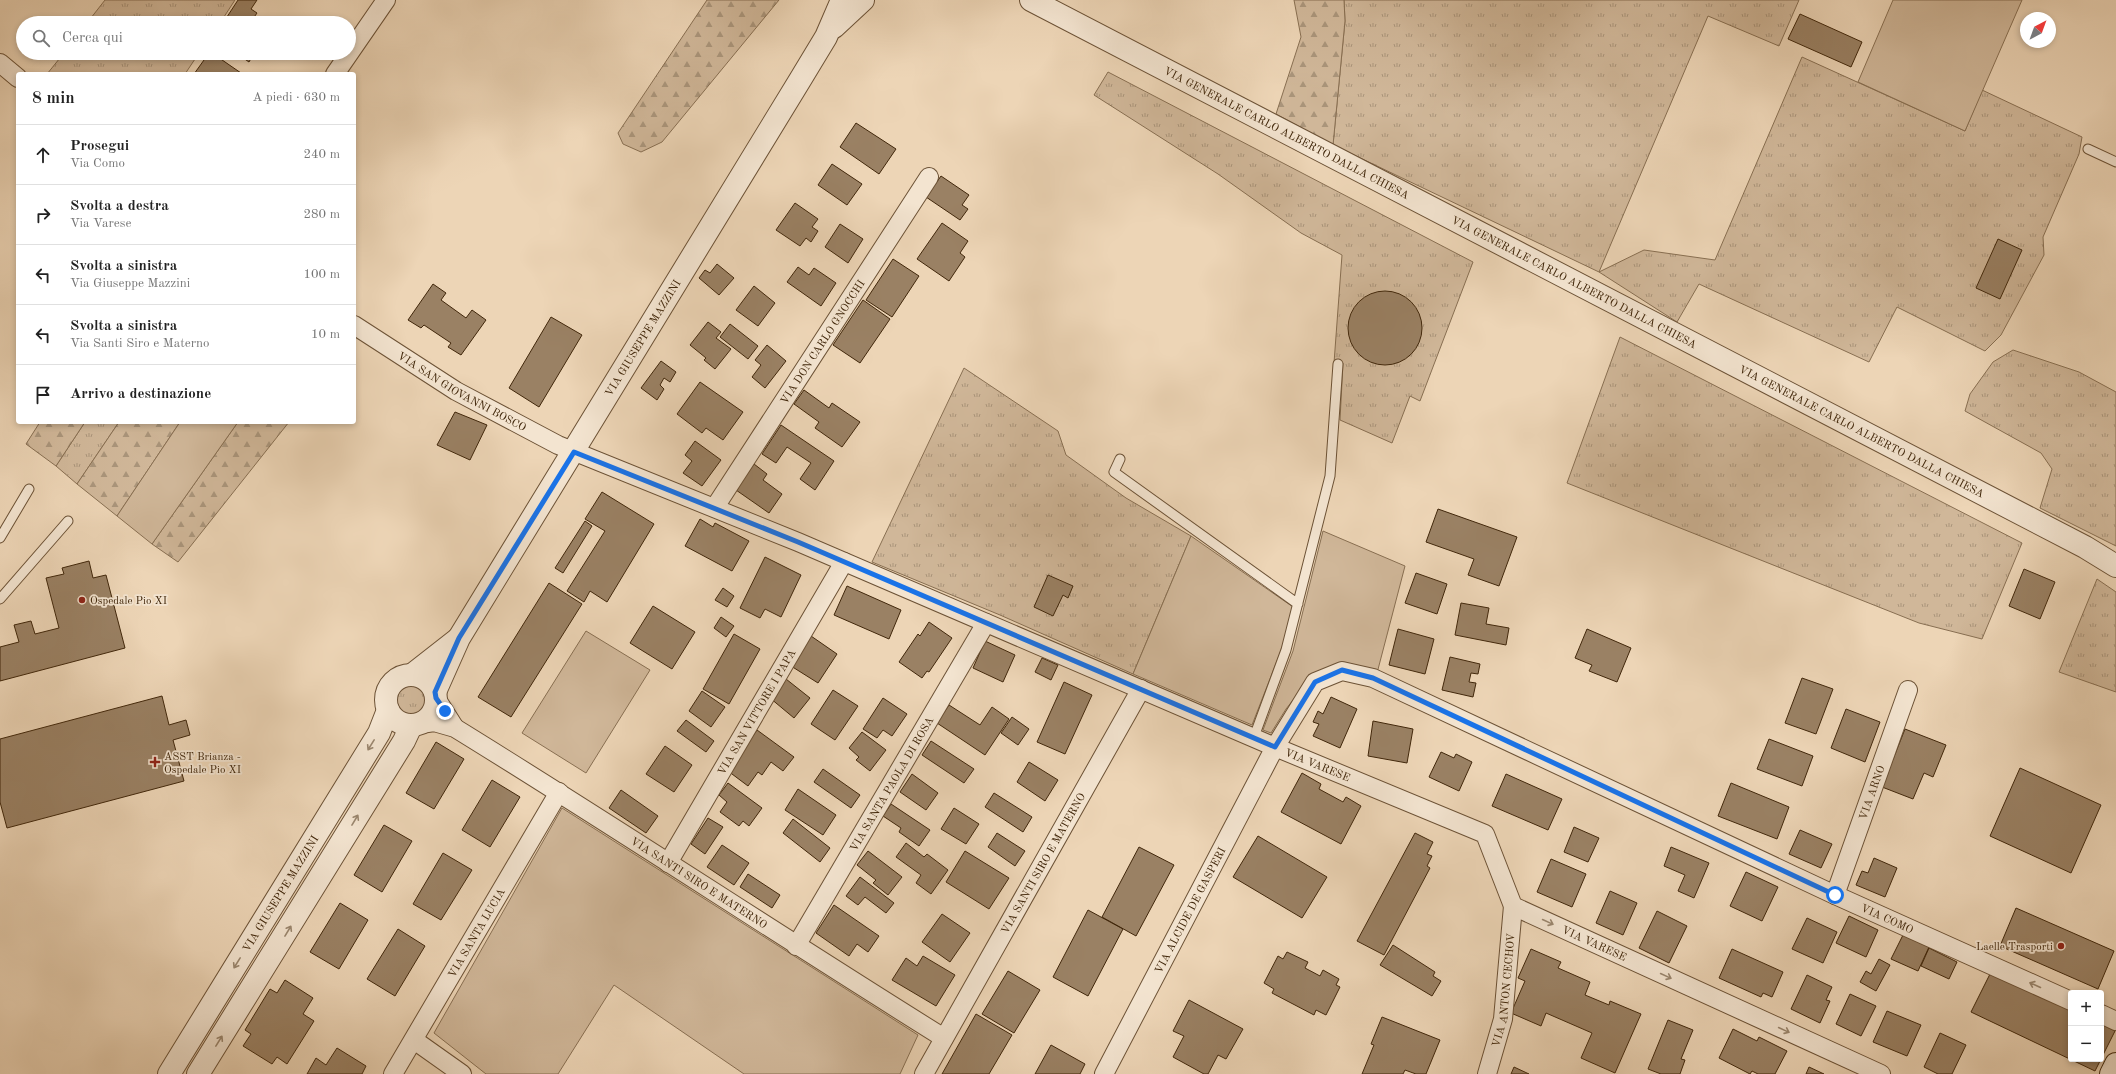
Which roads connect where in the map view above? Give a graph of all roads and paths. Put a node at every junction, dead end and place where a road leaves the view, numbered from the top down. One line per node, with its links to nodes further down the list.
1 (386, 0): 6 (street)
2 (842, 0): 5 (street, VIA GIUSEPPE MAZZINI)
3 (863, 0): 5 (street, VIA GIUSEPPE MAZZINI)
4 (1031, 0): 23 (street, VIA GENERALE CARLO ALBERTO DALLA CHIESA)
5 (826, 37): 16 (street, VIA GIUSEPPE MAZZINI)
6 (356, 44)
7 (345, 60): 9 (street)
8 (0, 63): 10 (street)
9 (336, 72)
10 (16, 76)
11 (2088, 149): 12 (lane)
12 (2116, 162)
13 (929, 177): 19 (street, VIA DON CARLO GNOCCHI)
14 (356, 326): 16 (street, VIA SAN GIOVANNI BOSCO)
15 (1338, 364): 25 (lane)
16 (574, 452): 19 (street, VIA VARESE); 27 (street, VIA GIUSEPPE MAZZINI)
17 (1120, 458): 25 (lane)
18 (29, 489): 21 (lane)
19 (715, 507): 22 (street, VIA VARESE)
20 (68, 521): 24 (lane)
21 (0, 538)
22 (844, 562): 26 (street, VIA VARESE); 38 (street, VIA SAN VITTORE I PAPA)
23 (2116, 566)
24 (0, 599)
25 (1298, 604): 35 (lane)
26 (986, 623): 29 (street, VIA VARESE); 41 (street, VIA SANTA PAOLA DI ROSA)
27 (459, 638): 28 (street, VIA GIUSEPPE MAZZINI); 31 (street, VIA GIUSEPPE MAZZINI)
28 (412, 675): 31 (street); 32 (street)
29 (1141, 689): 35 (street, VIA VARESE); 45 (street, VIA SANTI SIRO E MATERNO)
30 (1908, 690): 39 (street, VIA ARNO)
31 (436, 695): 33 (street); 34 (street, VIA SANTI SIRO E MATERNO)
32 (388, 710): 33 (street); 48 (street, VIA GIUSEPPE MAZZINI, one-way to 48)
33 (416, 725): 34 (street, VIA SANTI SIRO E MATERNO); 49 (street, one-way to 33)
34 (455, 728): 37 (street, VIA SANTI SIRO E MATERNO)
35 (1254, 738): 36 (street, VIA VARESE)
36 (1275, 747): 39 (street, VIA COMO); 40 (street, VIA VARESE); 53 (street, VIA ALCIDE DE GASPERI)
37 (559, 792): 38 (street, VIA SANTI SIRO E MATERNO); 46 (street, VIA SANTA LUCIA)
38 (668, 863): 41 (street, VIA SANTI SIRO E MATERNO)
39 (1835, 895): 42 (street, VIA COMO, one-way to 39)
40 (1513, 906): 54 (street, VIA ANTON CECHOV); 55 (street, VIA VARESE, one-way to 55)
41 (796, 946): 45 (street, VIA SANTI SIRO E MATERNO)
42 (2068, 1000)
43 (2104, 1015): 44 (street)
44 (2116, 1021)
45 (944, 1038): 52 (street, VIA SANTI SIRO E MATERNO)
46 (414, 1040): 50 (street, VIA SANTA LUCIA); 51 (street)
47 (2116, 1064): 56 (street)
48 (168, 1074)
49 (198, 1074)
50 (393, 1074)
51 (462, 1074)
52 (924, 1074)
53 (1104, 1074)
54 (1487, 1074)
55 (1881, 1074)
56 (2112, 1074)

